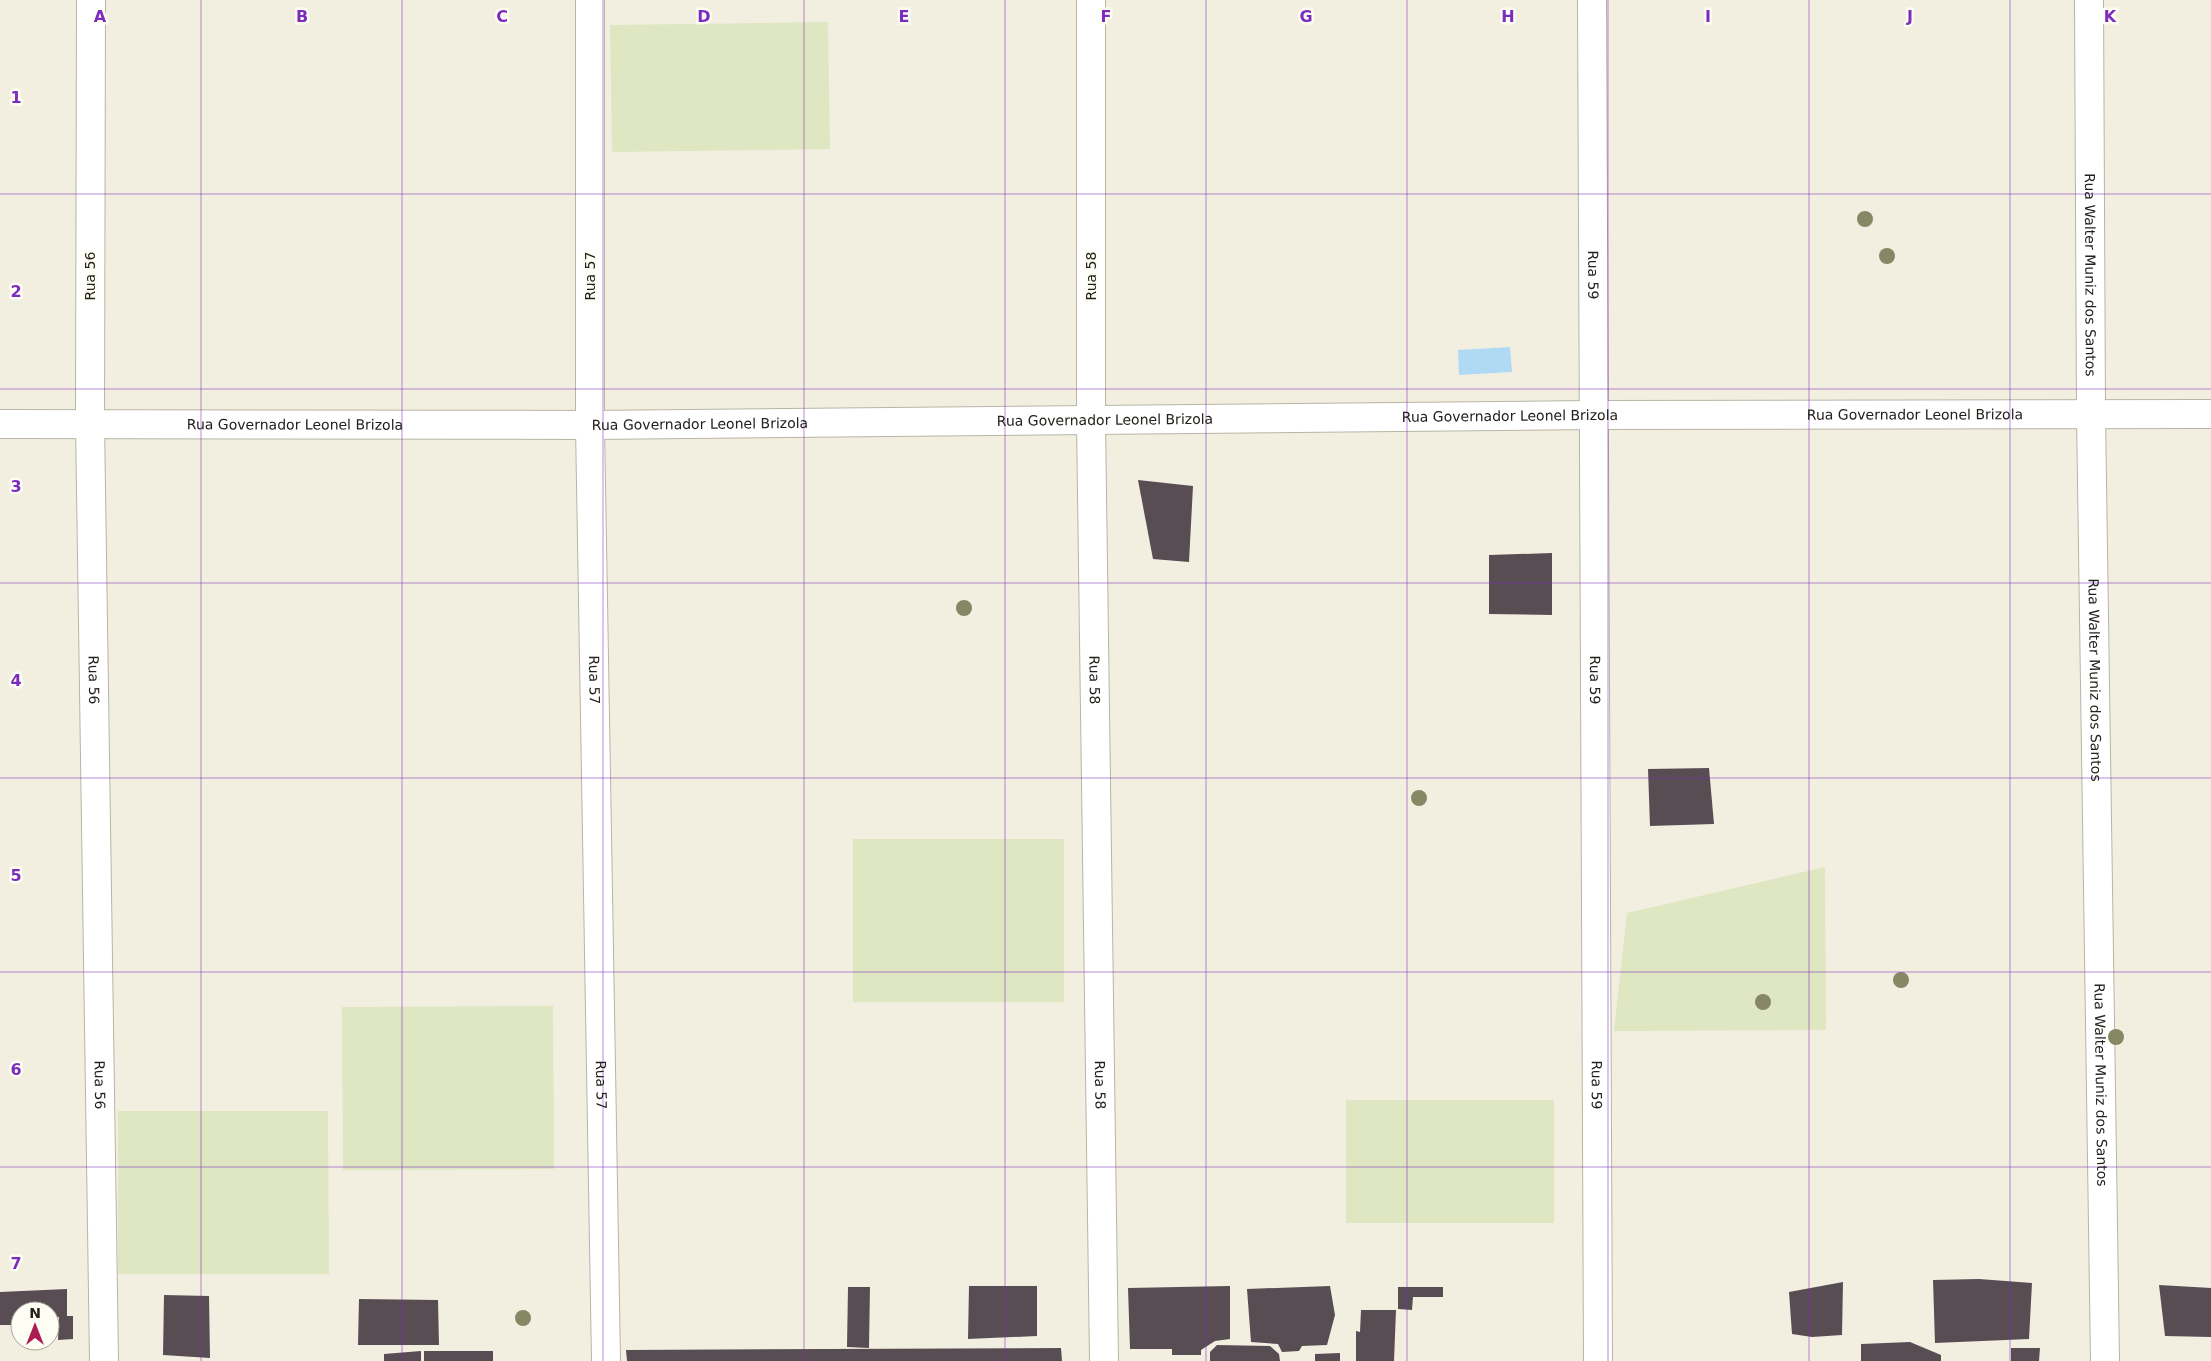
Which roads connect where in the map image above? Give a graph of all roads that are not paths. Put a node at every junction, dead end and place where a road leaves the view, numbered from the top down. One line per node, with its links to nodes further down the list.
1 (90, 0): 10 (street, Rua 56)
2 (590, 0): 12 (street, Rua 57)
3 (1091, 0): 9 (street, Rua 58)
4 (1592, 0): 8 (street, Rua 59)
5 (2089, 0): 6 (street, Rua Walter Muniz dos Santos)
6 (2091, 414): 7 (street, Rua Governador Leonel Brizola); 8 (street, Rua Governador Leonel Brizola); 17 (street, Rua Walter Muniz dos Santos)
7 (2211, 414)
8 (1592, 415): 9 (street, Rua Governador Leonel Brizola); 16 (street, Rua 59)
9 (1091, 421): 12 (street, Rua Governador Leonel Brizola); 15 (street, Rua 58)
10 (90, 422): 11 (street, Rua Governador Leonel Brizola); 12 (street, Rua Governador Leonel Brizola); 13 (street, Rua 56)
11 (0, 424)
12 (590, 425): 14 (street, Rua 57)
13 (104, 1361)
14 (606, 1361)
15 (1104, 1361)
16 (1598, 1361)
17 (2104, 1361)

